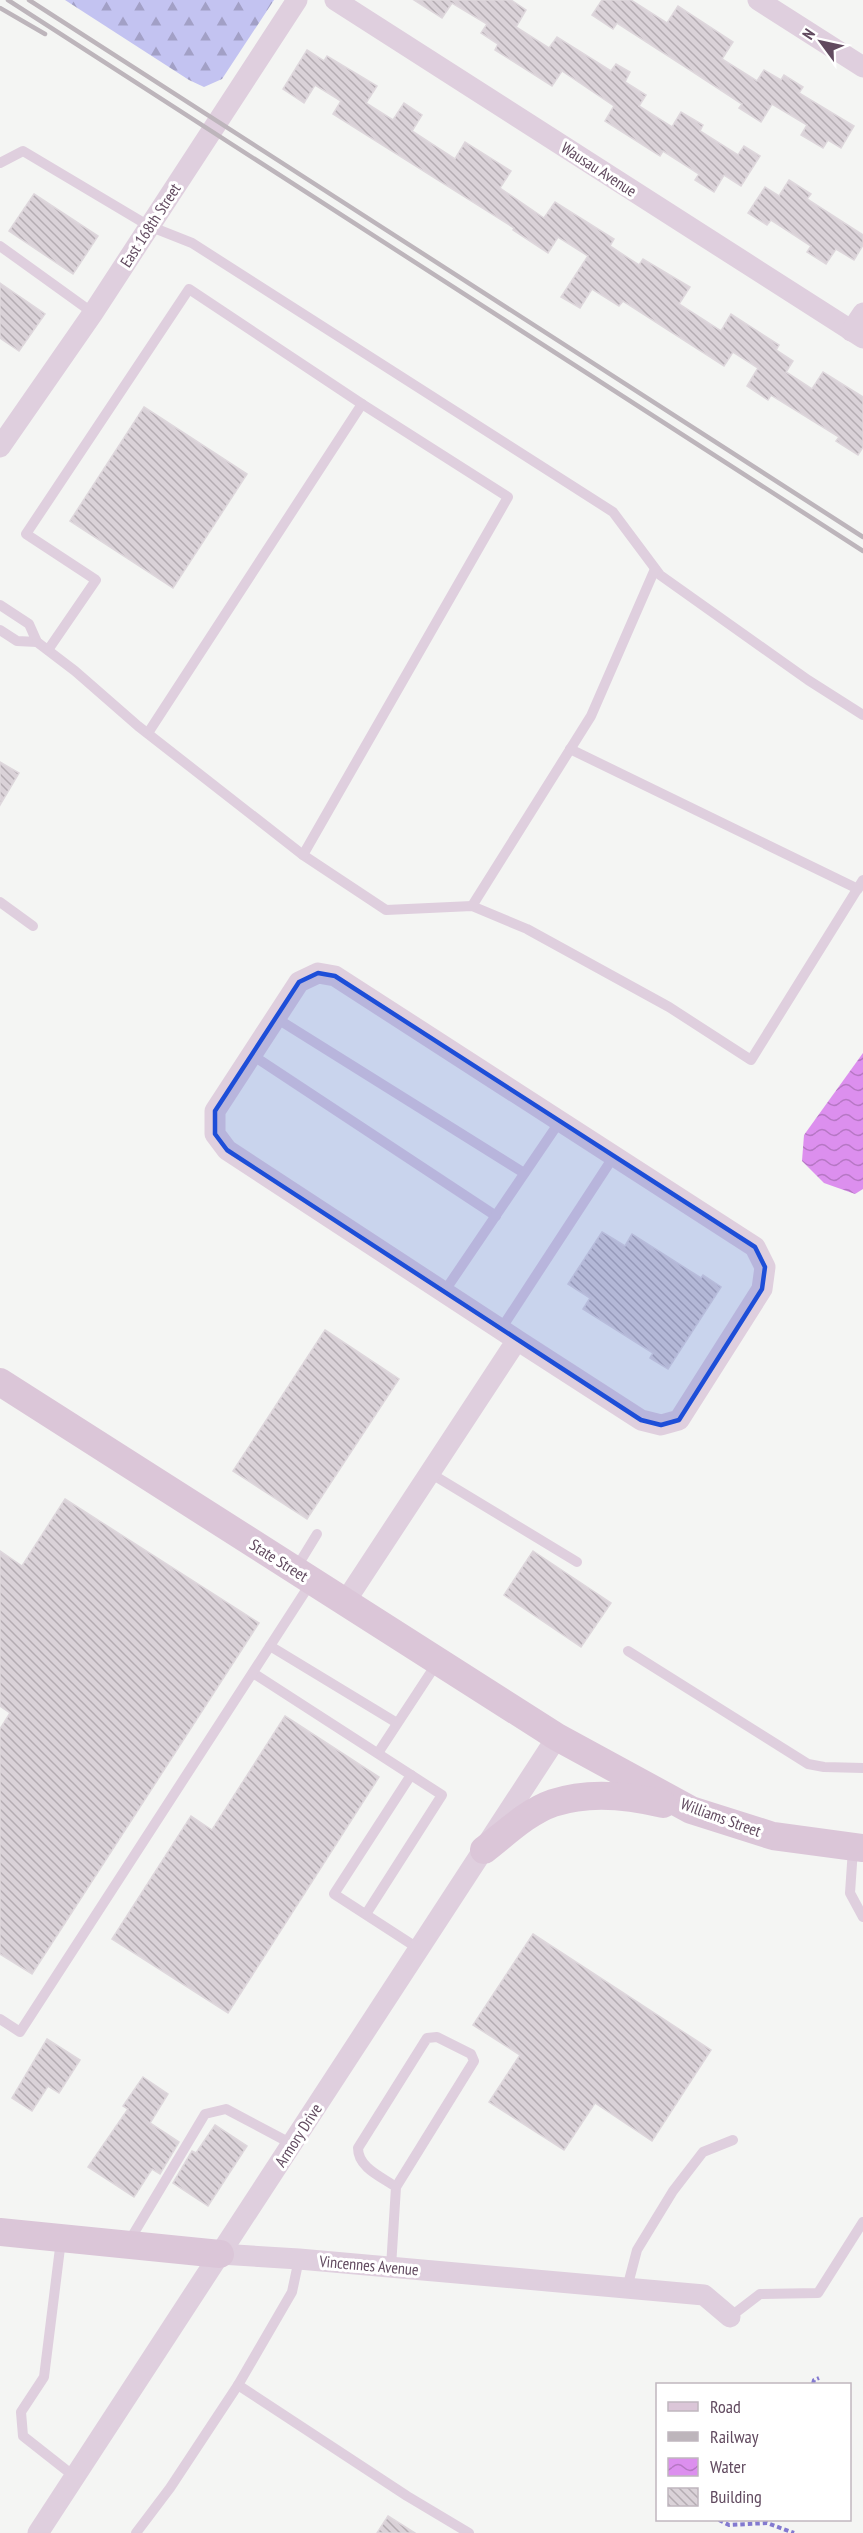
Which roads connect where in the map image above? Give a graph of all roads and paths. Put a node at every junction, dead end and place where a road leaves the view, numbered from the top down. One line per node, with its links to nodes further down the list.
1 (297, 0): 6 (street, East 168th Street)
2 (335, 0): 10 (street, Wausau Avenue)
3 (758, 0): 4 (street)
4 (863, 67)
5 (0, 164): 6 (lane)
6 (149, 226): 8 (street, East 168th Street); 13 (lane)
7 (0, 246): 8 (lane)
8 (93, 313): 12 (street, East 168th Street)
9 (863, 313): 10 (street)
10 (857, 335)
11 (362, 404): 17 (lane); 19 (lane); 21 (lane)
12 (0, 447)
13 (655, 569): 18 (lane); 20 (lane)
14 (0, 605): 16 (lane)
15 (0, 630): 16 (lane)
16 (37, 642): 17 (lane)
17 (48, 650): 19 (lane)
18 (863, 715)
19 (148, 734): 21 (lane)
20 (570, 749): 22 (lane); 24 (lane)
21 (303, 855): 24 (lane)
22 (860, 884): 24 (lane)
23 (0, 902): 25 (lane)
24 (472, 906)
25 (33, 926)
26 (276, 1018): 27 (street); 28 (street); 30 (lane)
27 (252, 1055): 31 (lane); 32 (street)
28 (560, 1121): 29 (street); 30 (lane)
29 (614, 1156): 33 (lane); 33 (street)
30 (524, 1173): 31 (lane)
31 (496, 1216): 32 (lane)
32 (444, 1292): 33 (street)
33 (509, 1335): 35 (street)
34 (0, 1382): 38 (street, State Street)
35 (430, 1473): 37 (lane); 39 (street)
36 (317, 1534): 38 (lane)
37 (577, 1562)
38 (303, 1576): 39 (street, State Street); 40 (lane)
39 (345, 1602): 42 (street, State Street)
40 (270, 1646): 43 (lane); 44 (lane)
41 (628, 1651): 47 (lane)
42 (438, 1661): 44 (lane); 45 (street, State Street)
43 (253, 1673): 46 (lane); 55 (lane)
44 (397, 1724): 46 (lane)
45 (557, 1737): 49 (street, Williams Street); 51 (street, Armory Drive)
46 (378, 1753): 48 (lane)
47 (863, 1768)
48 (411, 1775): 52 (lane); 52 (lane)
49 (691, 1810): 50 (street, Williams Street); 51 (street)
50 (858, 1847): 53 (lane)
51 (483, 1850): 54 (street, Armory Drive)
52 (366, 1914): 54 (lane)
53 (863, 1917)
54 (419, 1949): 57 (street, Armory Drive)
55 (0, 2019)
56 (733, 2140): 66 (lane)
57 (292, 2144): 62 (lane); 63 (street, Armory Drive)
58 (396, 2187): 58 (lane); 65 (lane)
59 (863, 2222): 67 (lane)
60 (0, 2232): 61 (street, Vincennes Avenue)
61 (62, 2237): 62 (street, Vincennes Avenue); 71 (lane)
62 (128, 2243): 63 (street, Vincennes Avenue)
63 (220, 2254): 64 (street, Vincennes Avenue); 71 (street, Armory Drive)
64 (299, 2259): 65 (street, Vincennes Avenue); 70 (lane)
65 (390, 2267): 66 (street, Vincennes Avenue)
66 (627, 2288): 67 (street, Vincennes Avenue)
67 (730, 2317)
68 (819, 2378): 69 (path)
69 (813, 2383)
70 (238, 2385): 74 (lane); 75 (lane)
71 (75, 2476): 73 (street, Armory Drive)
72 (721, 2521): 76 (path)
73 (38, 2533)
74 (136, 2533)
75 (469, 2533)
76 (794, 2533)

